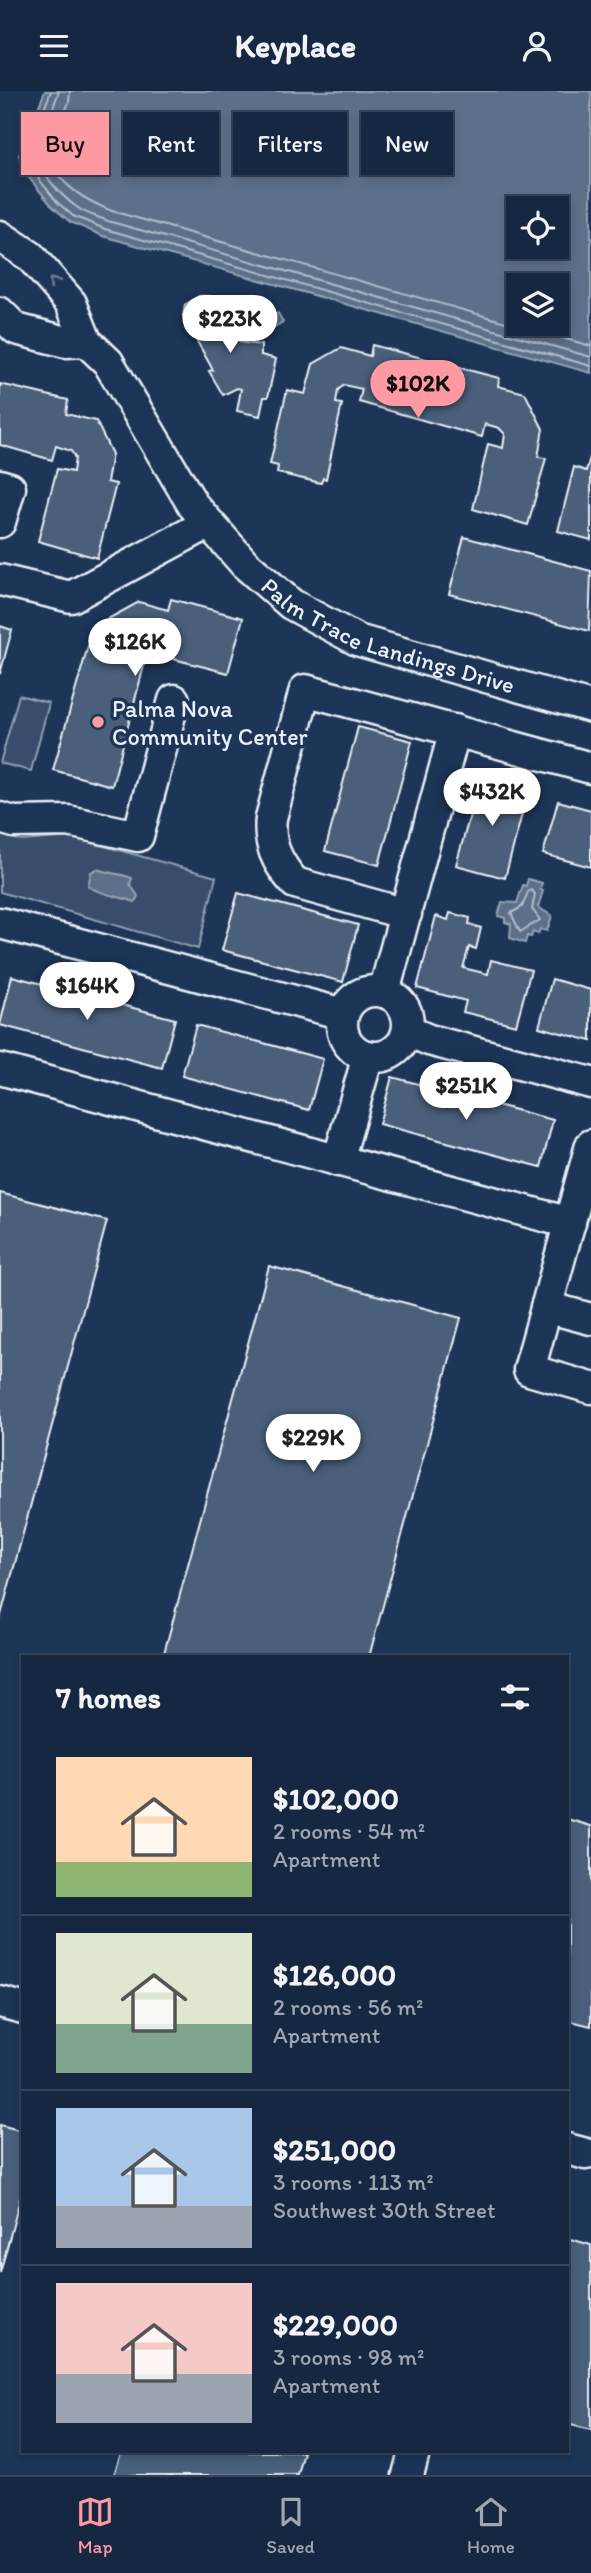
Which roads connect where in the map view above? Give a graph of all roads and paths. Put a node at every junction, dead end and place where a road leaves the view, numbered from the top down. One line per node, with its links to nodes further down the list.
1 (0, 236): 3 (street, Palm Trace Landings Drive, one-way to 1)
2 (0, 313): 3 (street)
3 (86, 341): 6 (street, Palm Trace Landings Drive)
4 (0, 485): 5 (street)
5 (0, 522)
6 (207, 524): 7 (street); 9 (street, Palm Trace Landings Drive)
7 (0, 580)
8 (174, 700): 12 (street)
9 (591, 708)
10 (455, 730): 11 (street); 13 (street); 13 (street)
11 (591, 768)
12 (0, 818)
13 (406, 914): 15 (street)
14 (0, 923): 16 (street)
15 (384, 992): 16 (street); 17 (street)
16 (343, 1014): 18 (street)
17 (408, 1031): 18 (street); 20 (street)
18 (368, 1056): 22 (street)
19 (0, 1069): 22 (street)
20 (588, 1081)
21 (591, 1145): 23 (street)
22 (338, 1161): 23 (street)
23 (570, 1223): 24 (street)
24 (546, 1307): 25 (street); 26 (street)
25 (591, 1319)
26 (591, 1388)
27 (0, 2003): 28 (street)
28 (21, 2008)
29 (414, 2453): 30 (street)
30 (408, 2475)

